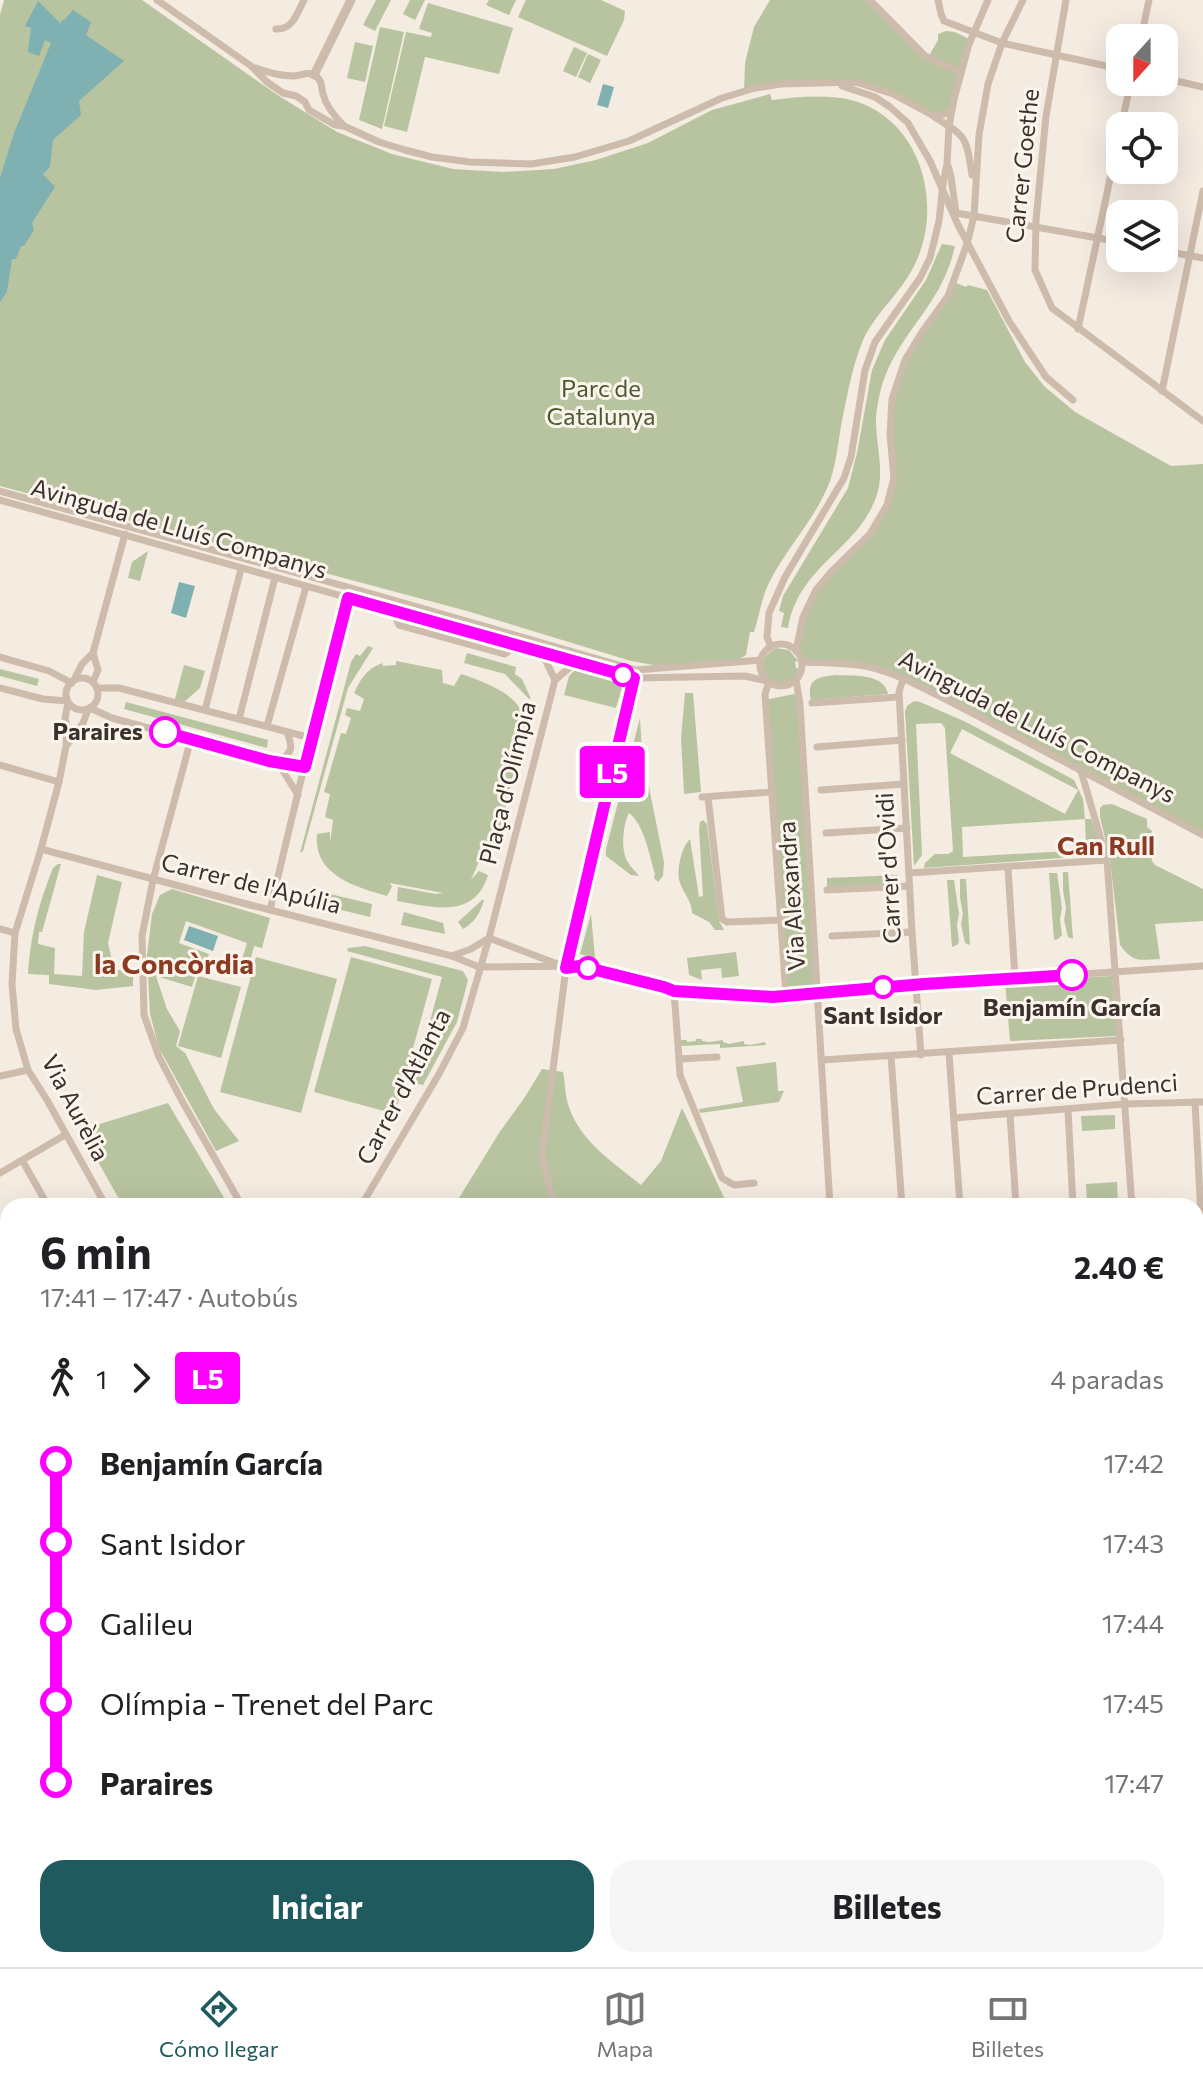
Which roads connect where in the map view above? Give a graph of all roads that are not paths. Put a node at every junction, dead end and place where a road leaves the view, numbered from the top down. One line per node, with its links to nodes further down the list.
1 (157, 0): 10 (street)
2 (304, 0): 12 (street)
3 (351, 0): 19 (street)
4 (870, 0): 18 (street)
5 (938, 0): 13 (street)
6 (988, 0): 13 (street)
7 (1023, 0): 14 (street)
8 (1066, 0): 15 (street, Carrer Goethe)
9 (1149, 0): 11 (street)
10 (169, 3): 16 (street)
11 (1144, 24)
12 (276, 29)
13 (974, 32): 14 (street); 18 (street)
14 (1002, 43): 15 (street); 31 (street)
15 (1055, 56): 17 (street); 38 (street, Carrer Goethe)
16 (251, 66): 22 (street); 22 (street)
17 (1106, 66)
18 (960, 72): 25 (street)
19 (314, 75): 22 (street); 24 (street)
20 (1178, 81): 23 (street)
21 (836, 84): 26 (street); 27 (street); 33 (street)
22 (296, 86): 24 (street)
23 (1203, 87)
24 (314, 99): 27 (street); 27 (street)
25 (951, 112): 26 (street); 28 (street)
26 (932, 115): 28 (street)
27 (344, 126)
28 (949, 126): 29 (street); 31 (street)
29 (947, 164): 33 (street); 35 (street)
30 (1109, 184): 39 (street)
31 (975, 189): 36 (street)
32 (1203, 191): 43 (street)
33 (943, 193): 34 (street); 59 (street)
34 (949, 206): 35 (street); 37 (street)
35 (956, 213): 36 (street); 37 (street)
36 (974, 216): 38 (street); 41 (street)
37 (958, 225): 41 (street)
38 (1035, 226): 39 (street); 45 (street, Carrer Goethe)
39 (1097, 238): 40 (street); 45 (street)
40 (1106, 240)
41 (967, 244): 47 (street); 60 (street)
42 (1178, 254): 43 (street)
43 (1190, 256): 44 (street); 46 (street)
44 (1203, 258)
45 (1075, 326): 46 (street, Carrer Goethe)
46 (1162, 391): 48 (street, Carrer Goethe)
47 (1073, 400)
48 (1203, 421)
49 (0, 491): 51 (street, Avinguda de Lluís Companys)
50 (0, 500): 52 (street, Avinguda de Lluís Companys)
51 (128, 525): 52 (street); 56 (street, Avinguda de Lluís Companys)
52 (125, 536): 53 (street, Avinguda de Lluís Companys); 62 (street)
53 (241, 569): 54 (street, Avinguda de Lluís Companys); 79 (street)
54 (275, 578): 55 (street, Avinguda de Lluís Companys); 80 (street)
55 (306, 587): 57 (street, Avinguda de Lluís Companys); 81 (street)
56 (369, 593): 57 (street); 58 (street, Avinguda de Lluís Companys)
57 (348, 598): 61 (street, Avinguda de Lluís Companys); 83 (street)
58 (537, 641): 61 (street, Plaça d'Olímpia); 67 (street, Avinguda de Lluís Companys)
59 (771, 647): 60 (street); 64 (street)
60 (796, 651): 66 (street)
61 (542, 652): 65 (street, Avinguda de Lluís Companys); 69 (street, Plaça d'Olímpia)
62 (93, 653): 72 (street); 73 (street)
63 (0, 657): 72 (street)
64 (761, 660): 67 (street, Avinguda de Lluís Companys); 71 (street)
65 (576, 662): 67 (street, Avinguda de Lluís Companys); 69 (street)
66 (802, 662): 68 (street, Avinguda de Lluís Companys); 70 (street)
67 (635, 674): 71 (street, Avinguda de Lluís Companys); 117 (street)
68 (903, 679): 75 (street, Carrer d'Ovidi); 91 (street, Avinguda de Lluís Companys)
69 (555, 680): 113 (street, Plaça d'Olímpia)
70 (796, 680): 71 (street); 122 (street, Via Alexandra)
71 (768, 681): 95 (street, Via Alexandra)
72 (73, 682): 73 (street); 76 (street)
73 (95, 685): 78 (street); 79 (street)
74 (0, 688): 76 (street)
75 (899, 697): 77 (street); 85 (street, Carrer d'Ovidi)
76 (68, 702): 78 (street); 86 (street, Via Aurèlia)
77 (812, 703)
78 (89, 709): 84 (street); 86 (street, Via Aurèlia)
79 (205, 710): 80 (street)
80 (239, 719): 81 (street)
81 (267, 726): 82 (street)
82 (287, 732): 83 (street); 88 (street)
83 (311, 738): 90 (street)
84 (191, 739): 88 (street); 104 (street)
85 (902, 740): 87 (street); 93 (street, Carrer d'Ovidi)
86 (66, 746): 92 (street, Via Aurèlia)
87 (817, 747)
88 (278, 762): 90 (street); 96 (street)
89 (0, 765): 92 (street)
90 (305, 767): 96 (street)
91 (1081, 771): 99 (street, Avinguda de Lluís Companys); 101 (street)
92 (59, 782): 100 (street, Via Aurèlia)
93 (904, 784): 94 (street); 97 (street, Carrer d'Ovidi)
94 (821, 790)
95 (772, 792): 108 (street, Via Alexandra); 108 (street)
96 (298, 795): 107 (street)
97 (907, 828): 98 (street); 103 (street, Carrer d'Ovidi)
98 (826, 833)
99 (1203, 835)
100 (41, 849): 104 (street, Carrer de l'Apúlia); 111 (street, Via Aurèlia)
101 (1107, 860): 102 (street); 118 (street)
102 (1008, 868): 103 (street); 119 (street)
103 (909, 873): 105 (street, Carrer d'Ovidi)
104 (153, 880): 107 (street, Carrer de l'Apúlia); 144 (street)
105 (909, 886): 106 (street); 110 (street, Carrer d'Ovidi)
106 (827, 890)
107 (270, 910): 114 (street, Carrer de l'Apúlia)
108 (781, 920): 123 (street, Via Alexandra)
109 (0, 929): 111 (street)
110 (912, 932): 112 (street); 120 (street, Carrer d'Ovidi)
111 (15, 933): 131 (street, Via Aurèlia)
112 (832, 936)
113 (489, 938): 114 (street); 116 (street, Carrer d'Atlanta); 117 (street)
114 (452, 956): 116 (street, Carrer de l'Apúlia)
115 (1203, 966): 118 (street)
116 (479, 967): 117 (street); 145 (street, Carrer d'Atlanta)
117 (566, 968): 121 (street); 146 (street)
118 (1117, 971): 119 (street); 124 (street)
119 (1015, 978): 120 (street)
120 (917, 985): 122 (street); 126 (street, Carrer d'Ovidi)
121 (674, 991): 123 (street); 129 (street)
122 (818, 993): 123 (street); 130 (street, Via Alexandra)
123 (786, 996)
124 (1121, 1040): 125 (street); 134 (street)
125 (949, 1053): 126 (street); 137 (street)
126 (921, 1055): 127 (street)
127 (891, 1056): 130 (street); 148 (street)
128 (717, 1057): 129 (street)
129 (679, 1059): 141 (street)
130 (822, 1060): 147 (street, Via Alexandra)
131 (28, 1070): 132 (street); 138 (street, Via Aurèlia)
132 (0, 1076)
133 (1199, 1102): 134 (street, Carrer de Prudenci); 153 (street)
134 (1125, 1104): 135 (street, Carrer de Prudenci); 152 (street)
135 (1068, 1110): 136 (street, Carrer de Prudenci); 151 (street)
136 (1010, 1114): 137 (street, Carrer de Prudenci); 150 (street)
137 (954, 1118): 149 (street)
138 (65, 1135): 139 (street); 143 (street, Via Aurèlia)
139 (22, 1160): 140 (street); 142 (street)
140 (0, 1173)
141 (754, 1183)
142 (43, 1198)
143 (101, 1198)
144 (237, 1198)
145 (366, 1198)
146 (552, 1198)
147 (830, 1198)
148 (901, 1198)
149 (959, 1198)
150 (1015, 1198)
151 (1073, 1198)
152 (1131, 1198)
153 (1202, 1198)

